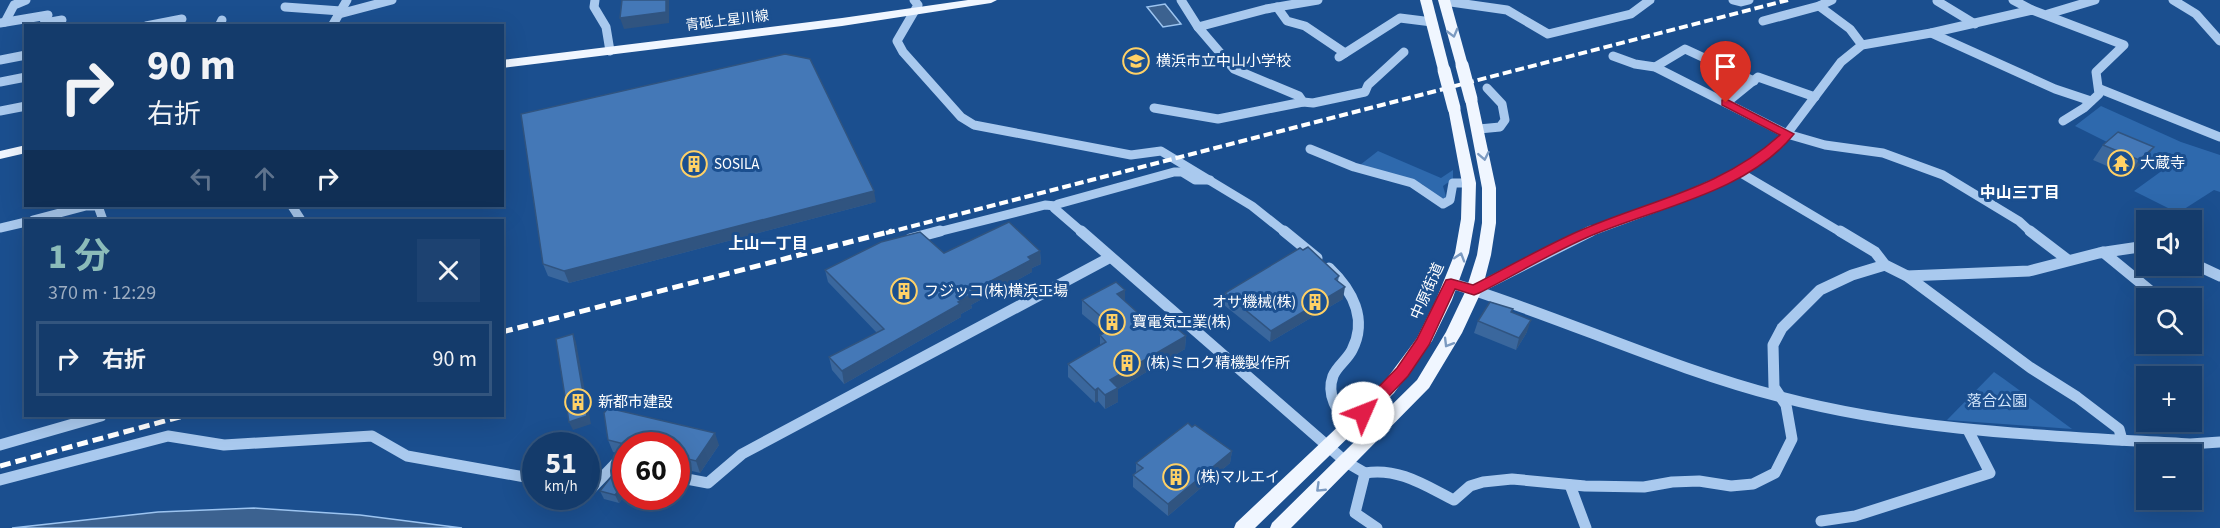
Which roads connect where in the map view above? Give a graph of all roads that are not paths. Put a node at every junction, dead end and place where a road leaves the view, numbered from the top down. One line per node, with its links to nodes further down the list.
1 (26, 0): 32 (street)
2 (347, 0): 27 (street)
3 (392, 0): 27 (street)
4 (595, 0): 42 (street)
5 (947, 0): 21 (main road, 青砥上星川線)
6 (991, 0): 21 (main road, 青砥上星川線)
7 (1181, 0): 38 (street)
8 (1318, 0): 24 (street)
9 (1418, 0): 10 (street)
10 (1426, 0): 33 (main road, 中原街道)
11 (1444, 0): 25 (street); 63 (main road, one-way to 63, bridge)
12 (1506, 0): 25 (street)
13 (1650, 0): 25 (street)
14 (1733, 0): 15 (street)
15 (1749, 0)
16 (1832, 0): 22 (street)
17 (1940, 0): 37 (street)
18 (2013, 0): 26 (street)
19 (2095, 0): 28 (street)
20 (2173, 0): 40 (street)
21 (916, 6): 42 (main road, 青砥上星川線); 72 (street)
22 (1818, 6): 31 (street); 41 (street)
23 (285, 7): 27 (street)
24 (1277, 7): 33 (street); 38 (street)
25 (1507, 10)
26 (2032, 10): 28 (street); 37 (street)
27 (340, 13): 36 (street)
28 (2048, 15): 54 (street)
29 (182, 19): 35 (street)
30 (62, 20): 34 (street)
31 (1763, 21)
32 (3, 22): 34 (street)
33 (1432, 22): 73 (main road, 中原街道, bridge)
34 (44, 24)
35 (156, 24)
36 (333, 24)
37 (1975, 24): 39 (street)
38 (1198, 27): 57 (street)
39 (1931, 33): 41 (street); 56 (street)
40 (2220, 41)
41 (1862, 45): 55 (street)
42 (610, 47): 45 (main road, 青砥上星川線); 48 (main road, 青砥上星川線)
43 (1404, 51): 57 (street)
44 (24, 55): 47 (street)
45 (504, 56)
46 (1613, 56): 49 (street)
47 (0, 60)
48 (504, 64)
49 (1655, 67): 51 (street); 58 (street)
50 (24, 76): 52 (street)
51 (1755, 81): 55 (street); 58 (street)
52 (0, 82)
53 (1487, 88): 63 (street)
54 (2100, 89): 56 (street); 65 (street)
55 (1815, 97): 64 (street)
56 (2091, 101): 62 (street)
57 (1303, 102): 60 (street)
58 (1726, 103): 64 (street)
59 (24, 106): 61 (street)
60 (1154, 108)
61 (0, 111)
62 (2063, 121)
63 (1479, 129): 90 (main road, one-way to 90)
64 (1788, 134): 71 (street); 83 (street)
65 (2220, 137)
66 (24, 142): 67 (main road)
67 (0, 148)
68 (24, 149): 70 (main road)
69 (1310, 149): 73 (street)
70 (0, 155)
71 (1740, 172): 84 (street); 90 (street)
72 (1210, 180): 74 (street); 93 (street)
73 (1469, 183): 88 (main road, 中原街道, one-way to 73)
74 (1056, 206): 79 (street); 82 (street)
75 (82, 207): 76 (street)
76 (37, 219)
77 (24, 222): 78 (street)
78 (0, 228)
79 (898, 243)
80 (2136, 247): 81 (street)
81 (2103, 252): 83 (street); 89 (street)
82 (1109, 258): 95 (street); 99 (street)
83 (2068, 260): 86 (street)
84 (1885, 264): 86 (street); 91 (street)
85 (2202, 267): 87 (street)
86 (1907, 276): 96 (street)
87 (2220, 276)
88 (1451, 283): 90 (street); 93 (main road, 中原街道)
89 (2147, 288)
90 (1474, 290): 91 (street); 101 (main road, one-way to 101)
91 (1780, 397): 94 (street); 108 (street)
92 (98, 417): 98 (street)
93 (1351, 425): 99 (main road, 中原街道)
94 (1968, 430): 96 (street); 109 (street)
95 (771, 437): 100 (street); 107 (street)
96 (2122, 440): 97 (street)
97 (2220, 442)
98 (0, 445)
99 (1328, 446): 101 (street); 110 (main road, 中原街道)
100 (791, 447)
101 (1347, 462): 103 (street); 111 (main road, one-way to 111)
102 (612, 468): 106 (street)
103 (1365, 473): 108 (street); 112 (street)
104 (522, 477): 105 (street)
105 (0, 480)
106 (600, 480)
107 (690, 480)
108 (1570, 485): 113 (street)
109 (1821, 521)
110 (1243, 528)
111 (1279, 528)
112 (1377, 528)
113 (1586, 528)

